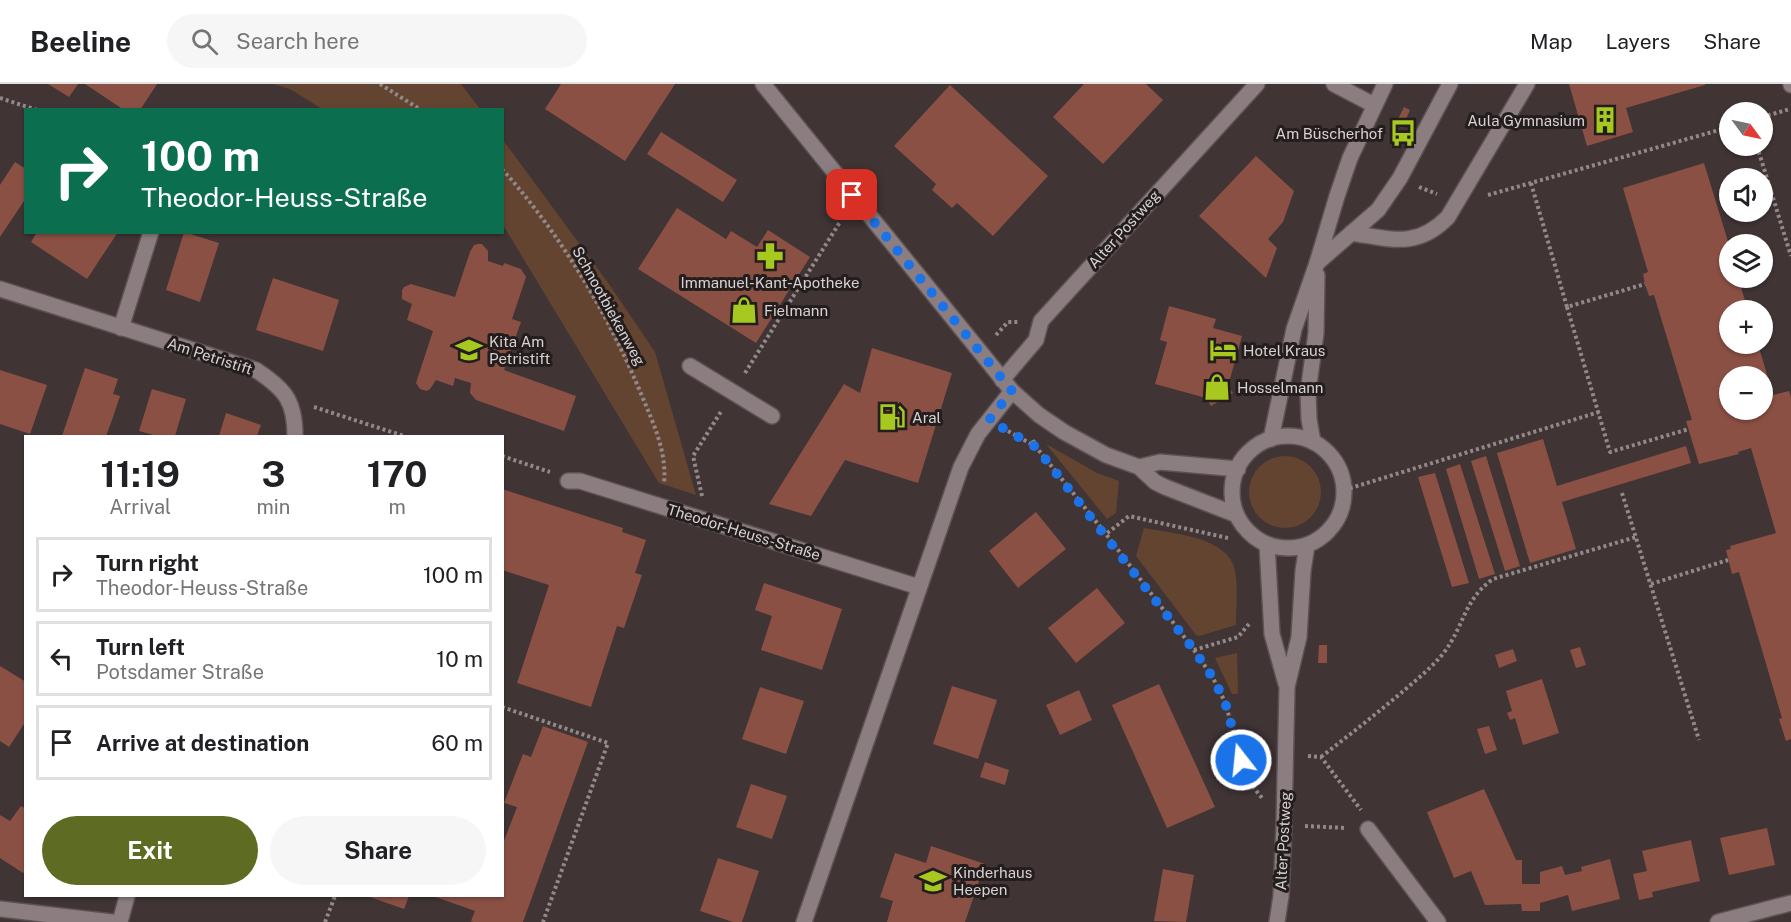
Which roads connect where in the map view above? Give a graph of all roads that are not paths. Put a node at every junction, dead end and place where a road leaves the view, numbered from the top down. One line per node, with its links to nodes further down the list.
1 (763, 84): 14 (street)
2 (1257, 84): 14 (street, Alter Postweg)
3 (1334, 84): 7 (street)
4 (1385, 84): 7 (street)
5 (1450, 84): 8 (street)
6 (1527, 84): 8 (street)
7 (1374, 105): 10 (street)
8 (1351, 233): 10 (street)
9 (150, 234): 12 (street)
10 (1317, 263): 17 (street); 18 (street)
11 (0, 289): 12 (street, Am Petristift)
12 (121, 328): 16 (street, Am Petristift)
13 (690, 366): 15 (street)
14 (1007, 386): 19 (street); 25 (street)
15 (772, 416)
16 (295, 435)
17 (1271, 439): 18 (street); 20 (street)
18 (1313, 442): 24 (street)
19 (1139, 467): 20 (street); 22 (street)
20 (1238, 469): 22 (street)
21 (568, 481): 25 (street, Theodor-Heuss-Straße)
22 (1237, 515): 23 (street)
23 (1267, 544): 24 (street); 26 (street, Alter Postweg)
24 (1307, 545): 26 (street, Alter Postweg)
25 (919, 587): 33 (street)
26 (1287, 687): 34 (street, Alter Postweg)
27 (1368, 829): 35 (street)
28 (127, 897): 32 (street)
29 (1791, 903): 36 (street)
30 (0, 909): 31 (street)
31 (112, 922)
32 (120, 922)
33 (804, 922)
34 (1277, 922)
35 (1438, 922)
36 (1718, 922)

